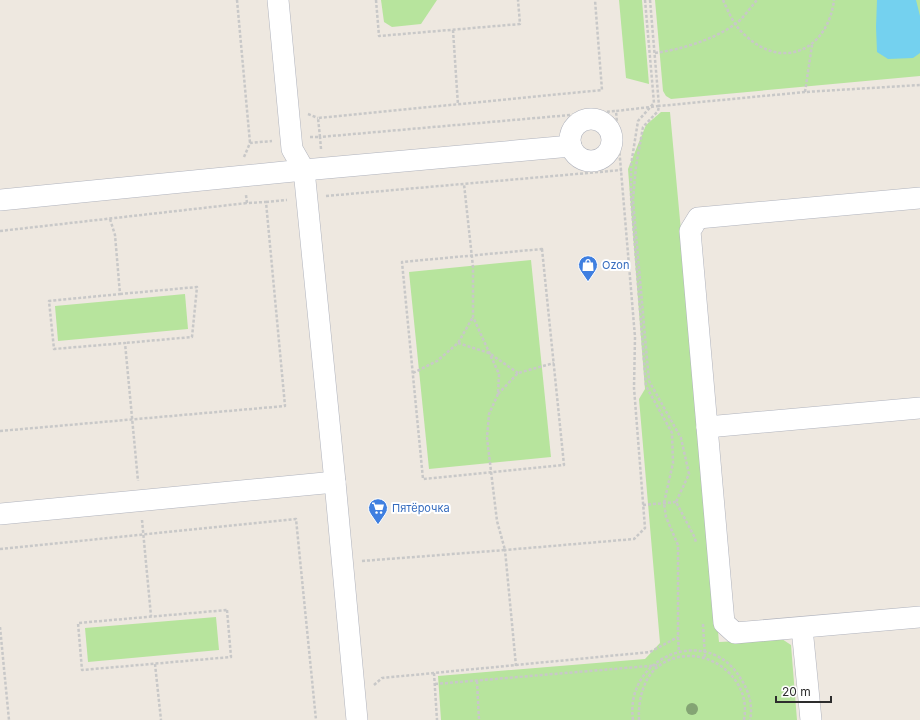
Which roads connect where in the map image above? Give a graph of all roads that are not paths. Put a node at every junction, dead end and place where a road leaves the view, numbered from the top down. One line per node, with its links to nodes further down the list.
1 (278, 0): 3 (street)
2 (571, 146): 3 (street)
3 (313, 169): 5 (street); 8 (street)
4 (920, 198): 7 (street)
5 (0, 200)
6 (920, 408): 7 (street)
7 (707, 427): 11 (street)
8 (335, 482): 9 (street); 12 (street)
9 (0, 514)
10 (920, 617): 11 (street)
11 (802, 628): 13 (street)
12 (357, 720)
13 (811, 720)

